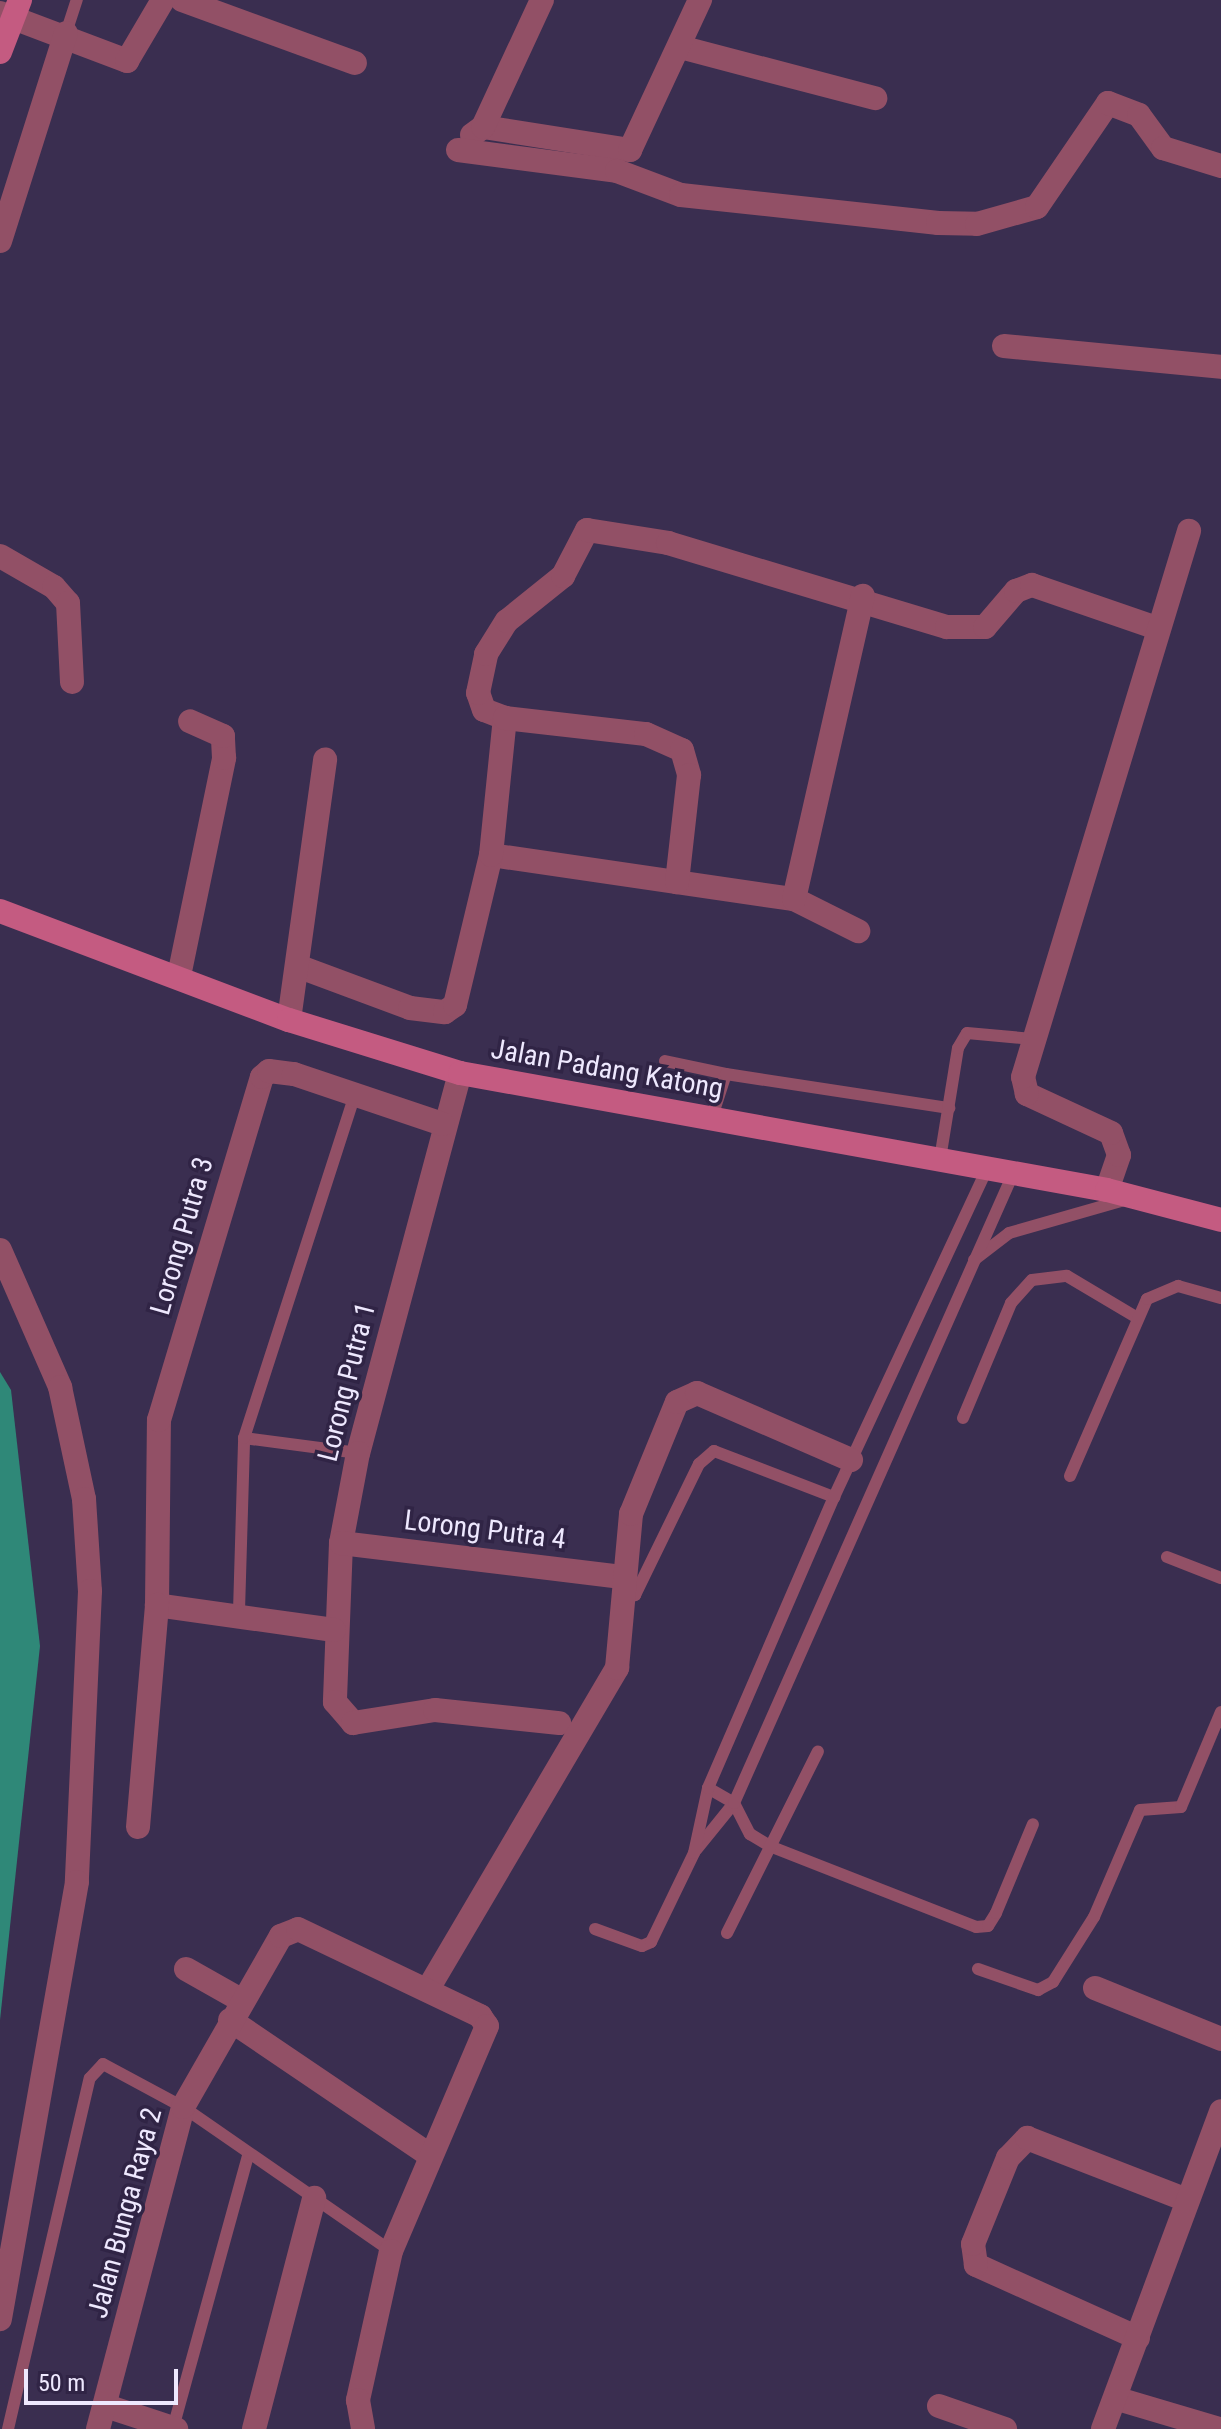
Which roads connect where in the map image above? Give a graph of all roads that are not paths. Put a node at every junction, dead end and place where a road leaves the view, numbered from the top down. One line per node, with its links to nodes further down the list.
1 (77, 0): 7 (lane)
2 (163, 0): 7 (street)
3 (182, 0): 10 (street)
4 (542, 0): 12 (street)
5 (700, 0): 8 (street)
6 (11, 10): 7 (street); 9 (street)
7 (66, 33): 14 (street)
8 (680, 47): 11 (street); 12 (street)
9 (0, 52)
10 (355, 63)
11 (875, 98)
12 (483, 127): 13 (street)
13 (1221, 166)
14 (10, 176): 15 (street)
15 (0, 241)
16 (1004, 346): 17 (street)
17 (1221, 367)
18 (1189, 531): 21 (street)
19 (0, 556): 22 (street)
20 (863, 596): 21 (street); 23 (street); 28 (street)
21 (1157, 628): 34 (street)
22 (72, 682)
23 (505, 718): 26 (street); 27 (street)
24 (190, 721): 32 (street)
25 (325, 759): 31 (street)
26 (491, 855): 27 (street); 31 (street)
27 (677, 882): 28 (street)
28 (794, 899): 30 (street)
29 (0, 911): 32 (street, Jalan Padang Katong)
30 (858, 931)
31 (300, 967): 33 (street)
32 (179, 976): 33 (street, Jalan Padang Katong)
33 (289, 1020): 36 (street, Jalan Padang Katong)
34 (1033, 1039): 39 (lane); 45 (street)
35 (665, 1061): 37 (lane)
36 (460, 1073): 40 (street, Jalan Padang Katong); 41 (street, Lorong Putra 1)
37 (726, 1074): 39 (lane); 40 (lane)
38 (355, 1095): 41 (street, Lorong Putra 3); 55 (lane); 64 (street, Lorong Putra 3)
39 (949, 1108): 42 (lane)
40 (712, 1117): 42 (street, Jalan Padang Katong)
41 (443, 1124): 56 (street, Lorong Putra 1)
42 (940, 1159): 43 (street, Jalan Padang Katong)
43 (987, 1169): 44 (street, Jalan Padang Katong); 52 (lane)
44 (1013, 1174): 45 (street, Jalan Padang Katong); 49 (lane)
45 (1107, 1190): 46 (street, Jalan Padang Katong)
46 (1136, 1197): 47 (street, Jalan Padang Katong); 49 (lane)
47 (1221, 1220)
48 (0, 1250): 91 (street)
49 (971, 1262): 54 (lane)
50 (1221, 1298): 51 (lane)
51 (1134, 1316): 53 (lane); 58 (lane)
52 (874, 1409): 54 (lane); 57 (lane)
53 (963, 1418)
54 (899, 1419): 71 (lane)
55 (244, 1438): 56 (lane); 65 (lane)
56 (358, 1453): 60 (street, Lorong Putra 1)
57 (851, 1460): 59 (lane); 63 (street)
58 (1070, 1476)
59 (834, 1497): 63 (lane); 70 (lane)
60 (341, 1543): 63 (street, Lorong Putra 4); 66 (street, Lorong Putra 1)
61 (1167, 1557): 62 (lane)
62 (1221, 1578)
63 (623, 1588): 81 (street)
64 (157, 1605): 65 (street); 73 (street, Lorong Putra 3)
65 (239, 1611): 66 (street)
66 (334, 1630): 68 (street, Lorong Putra 1)
67 (1221, 1712): 79 (lane)
68 (559, 1723)
69 (818, 1751): 74 (lane)
70 (708, 1788): 71 (lane); 75 (lane)
71 (734, 1803): 74 (lane); 75 (lane)
72 (1033, 1824): 74 (lane)
73 (138, 1827)
74 (772, 1847): 77 (lane)
75 (694, 1853): 76 (lane)
76 (595, 1929)
77 (727, 1933)
78 (186, 1969): 82 (street)
79 (978, 1969)
80 (1095, 1988): 83 (street)
81 (428, 1989): 82 (street, Jalan Bunga Raya 2); 87 (street, Jalan Bunga Raya 2)
82 (236, 2010): 84 (street, Jalan Bunga Raya 2); 87 (street)
83 (1221, 2039)
84 (183, 2107): 86 (lane); 95 (street, Jalan Bunga Raya 2); 97 (lane)
85 (1220, 2116): 89 (street)
86 (249, 2153): 88 (lane); 96 (lane)
87 (428, 2154): 90 (street)
88 (314, 2198): 90 (lane); 98 (street)
89 (1187, 2200): 92 (street); 92 (street)
90 (391, 2251): 99 (street)
91 (0, 2319)
92 (1138, 2338): 93 (street)
93 (1118, 2399): 101 (street); 102 (street)
94 (939, 2406): 100 (street)
95 (102, 2417): 96 (street)
96 (174, 2428)
97 (8, 2429)
98 (254, 2429)
99 (363, 2429)
100 (1005, 2429)
101 (1103, 2429)
102 (1219, 2429)

